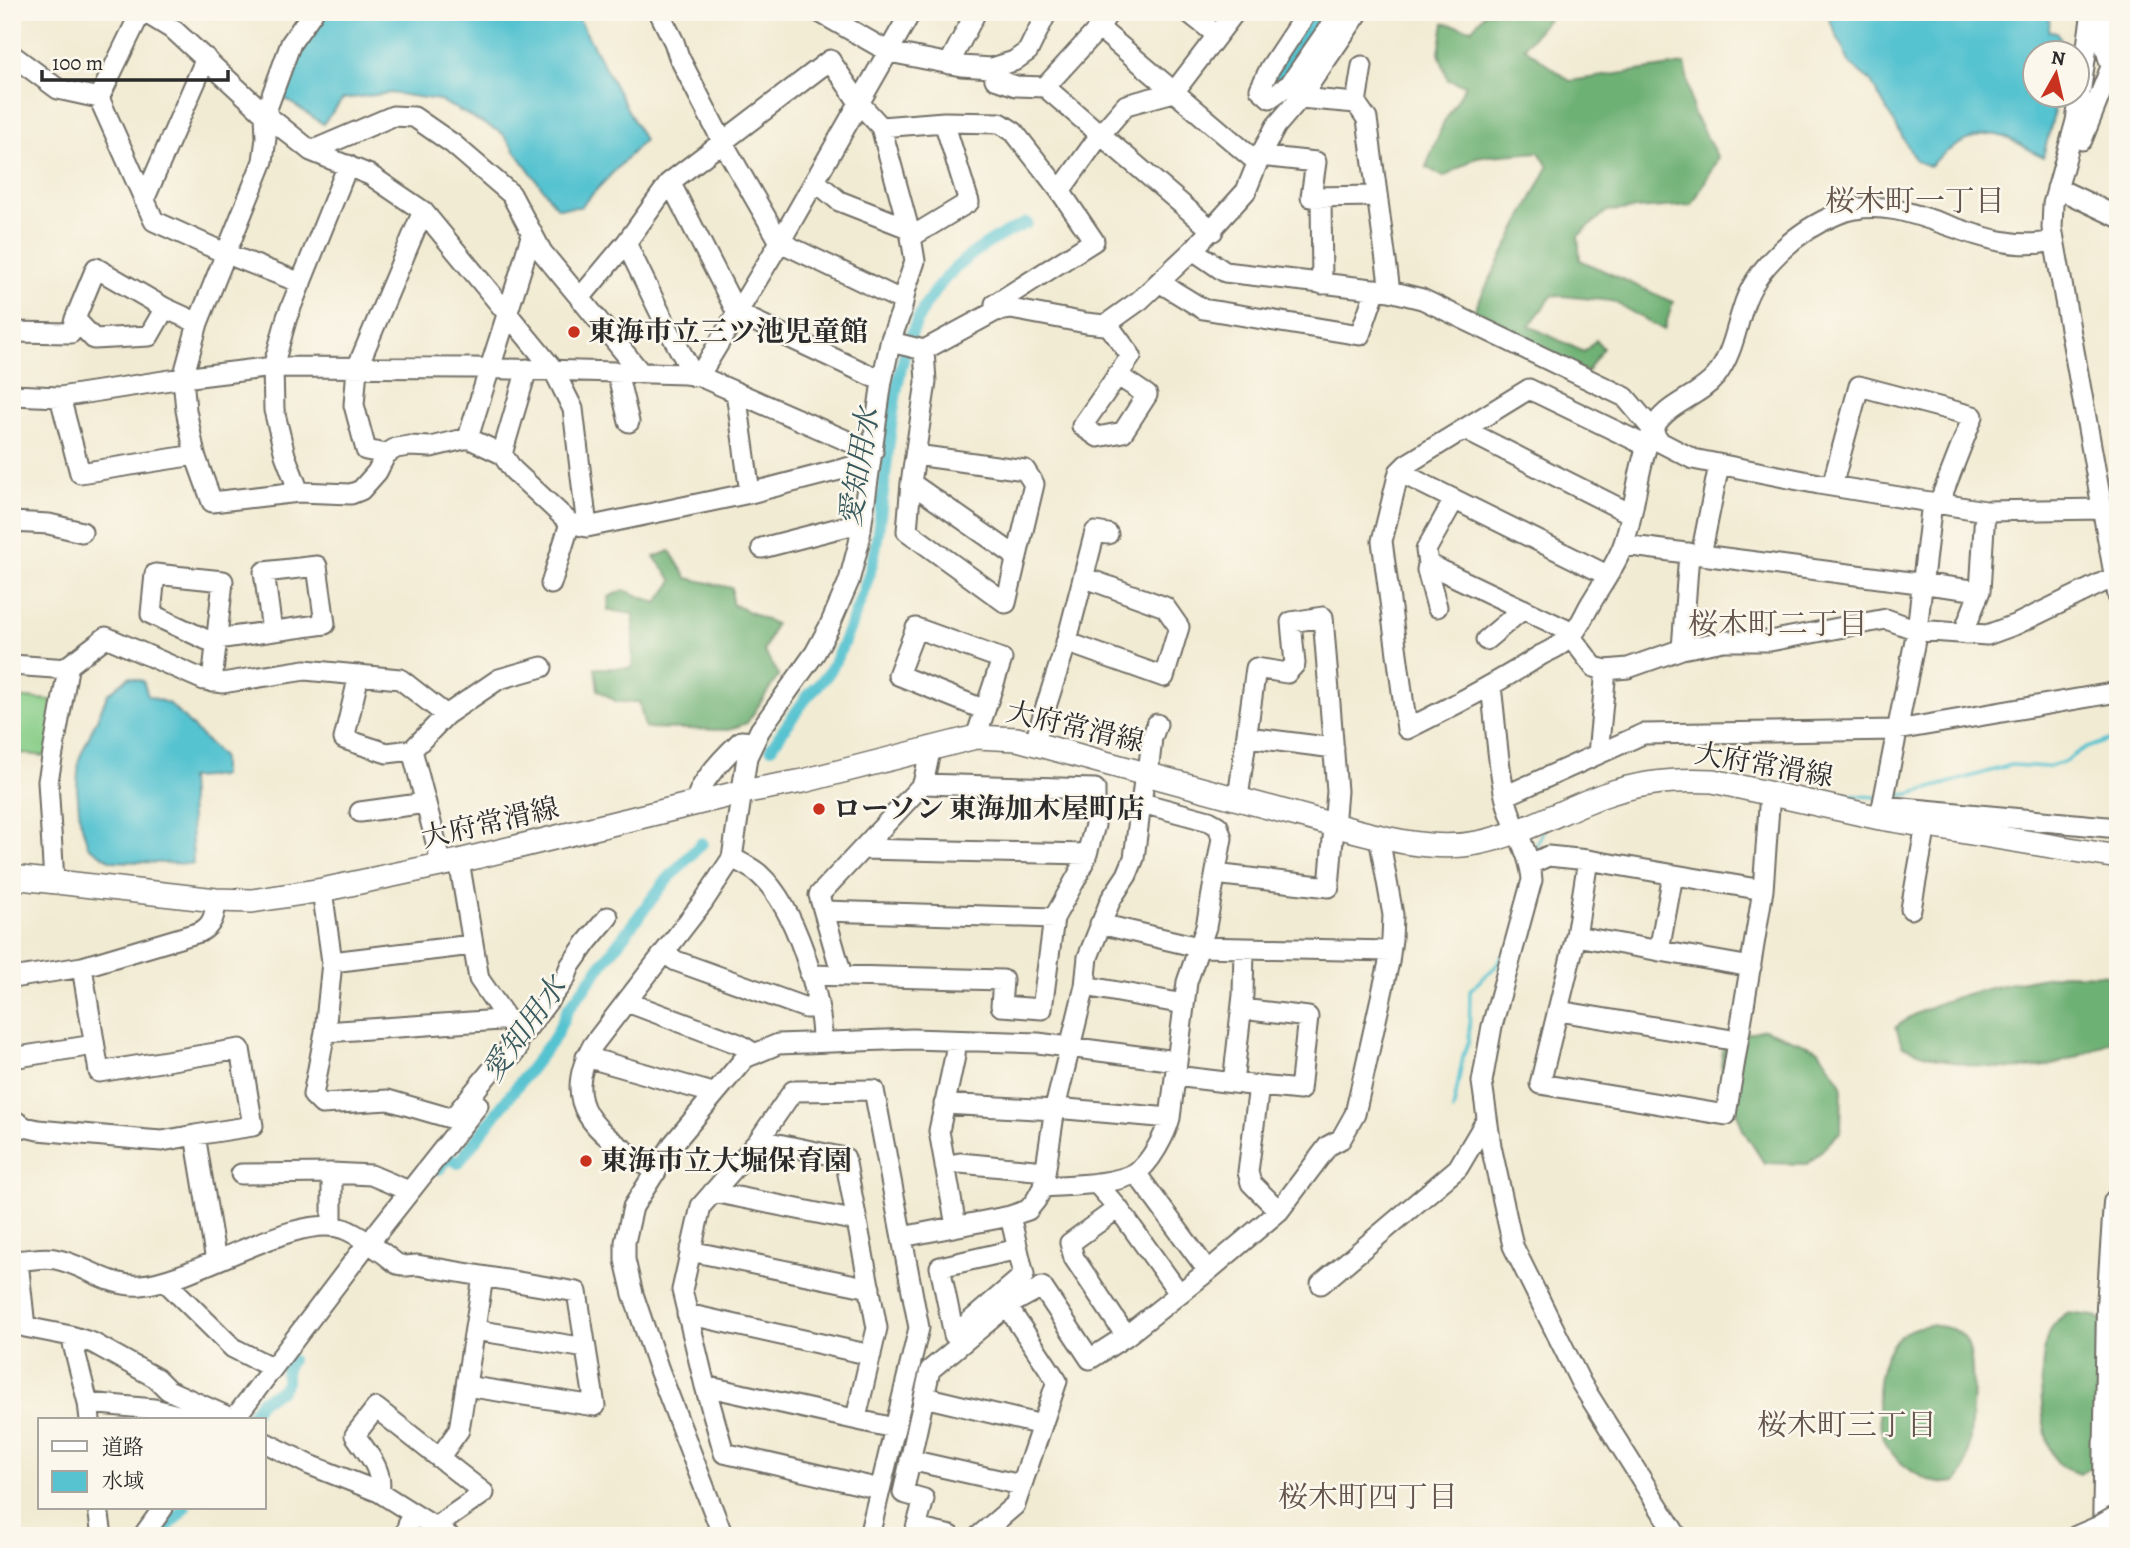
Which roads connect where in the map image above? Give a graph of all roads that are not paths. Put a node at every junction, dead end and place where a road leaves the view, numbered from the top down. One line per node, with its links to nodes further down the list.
1 (142, 12): 18 (street); 25 (street)
2 (313, 12): 28 (street)
3 (659, 12): 32 (street)
4 (911, 12): 16 (street)
5 (976, 12): 19 (street)
6 (1047, 12): 21 (street)
7 (1188, 12): 15 (street)
8 (1235, 12): 15 (street)
9 (1307, 12): 10 (street)
10 (1340, 12)
11 (1359, 12): 24 (street)
12 (2091, 13): 33 (street); 33 (street)
13 (824, 14): 16 (street)
14 (1104, 20): 22 (street); 23 (street)
15 (1217, 35): 23 (street)
16 (889, 52): 19 (street); 27 (street)
17 (12, 55): 25 (street)
18 (206, 58): 28 (street); 43 (street)
19 (949, 64): 21 (street)
20 (1362, 66): 26 (street)
21 (992, 68): 22 (street)
22 (1045, 87): 31 (street)
23 (1174, 92): 31 (street); 35 (street)
24 (1300, 98): 26 (street); 35 (street)
25 (99, 99): 43 (street)
26 (1356, 103): 41 (street)
27 (859, 104): 30 (street); 32 (street); 37 (street)
28 (265, 114): 34 (street); 53 (street)
29 (944, 122): 30 (street); 40 (street); 47 (street)
30 (881, 127): 47 (street)
31 (1100, 135): 40 (street); 46 (street)
32 (722, 141): 38 (street); 50 (street)
33 (2070, 147): 39 (street)
34 (311, 151): 36 (street); 48 (street)
35 (1259, 159): 42 (street); 46 (street)
36 (348, 165): 44 (street); 55 (street)
37 (815, 181): 47 (street); 50 (street)
38 (670, 182): 51 (street); 63 (street)
39 (2057, 188): 45 (street); 49 (street)
40 (1060, 191): 61 (street)
41 (1377, 196): 42 (street); 57 (street)
42 (1321, 197): 56 (street)
43 (144, 200): 53 (street)
44 (423, 211): 62 (street); 70 (street)
45 (2117, 214)
46 (1213, 231): 52 (street)
47 (910, 232): 59 (street)
48 (532, 233): 58 (street); 62 (street)
49 (2053, 241): 86 (street); 100 (street)
50 (780, 242): 59 (street); 63 (street)
51 (626, 243): 58 (street); 77 (street)
52 (1194, 250): 54 (street); 56 (street)
53 (227, 254): 55 (street); 65 (street)
54 (1159, 282): 57 (street); 66 (street)
55 (301, 283): 69 (street)
56 (1322, 284): 57 (street)
57 (1383, 290): 86 (street)
58 (580, 298): 75 (street)
59 (903, 301): 68 (street)
60 (164, 309): 64 (street); 64 (street); 65 (street)
61 (996, 311): 66 (street); 68 (street)
62 (509, 313): 71 (street); 73 (street)
63 (737, 313): 77 (street); 79 (street)
64 (75, 319): 67 (street)
65 (198, 323): 78 (street)
66 (1107, 323): 76 (street)
67 (12, 332)
68 (908, 345): 79 (street); 90 (street)
69 (273, 367): 70 (street); 78 (street); 96 (street)
70 (357, 368): 71 (street); 88 (street)
71 (489, 368): 72 (street); 85 (street)
72 (527, 369): 73 (street); 89 (street)
73 (553, 369): 74 (street); 104 (street)
74 (617, 372): 75 (street); 83 (street)
75 (641, 373): 77 (street)
76 (1117, 375)
77 (697, 376): 80 (street)
78 (183, 378): 82 (street); 87 (street)
79 (882, 381): 91 (street)
80 (736, 392): 91 (street); 97 (street)
81 (12, 395): 82 (street)
82 (60, 397): 87 (street)
83 (629, 422)
84 (1465, 430): 86 (street); 93 (street); 102 (street)
85 (468, 438): 88 (street); 89 (street)
86 (1650, 438): 92 (street); 102 (street)
87 (195, 454): 96 (street)
88 (386, 454): 96 (street)
89 (502, 454): 104 (street)
90 (916, 455): 94 (street); 111 (street)
91 (872, 457): 97 (street); 105 (street)
92 (1719, 465): 95 (street); 110 (street)
93 (1399, 472): 98 (street); 134 (street)
94 (911, 483): 111 (street); 111 (street)
95 (1832, 486): 99 (street); 99 (street)
96 (299, 492)
97 (750, 493): 104 (street)
98 (1454, 500): 112 (street); 113 (street)
99 (1935, 503): 101 (street); 115 (street)
100 (2103, 509): 101 (street); 117 (street)
101 (1985, 511): 118 (street)
102 (1631, 513): 108 (street)
103 (12, 522): 106 (street)
104 (578, 525): 116 (street)
105 (861, 525): 109 (street); 142 (street)
106 (82, 532)
107 (1108, 534): 114 (street)
108 (1624, 545): 110 (street); 113 (street)
109 (762, 548)
110 (1695, 554): 115 (street); 127 (street)
111 (1017, 557)
112 (1428, 564): 119 (street); 120 (street)
113 (1607, 575): 124 (street)
114 (1083, 578): 126 (street); 126 (street)
115 (1923, 582): 118 (street); 121 (street)
116 (551, 584)
117 (2116, 587): 123 (street)
118 (1980, 591): 123 (street)
119 (1437, 607)
120 (1523, 609): 124 (street); 125 (street)
121 (1917, 630): 123 (street); 127 (street); 139 (street)
122 (272, 631): 133 (street)
123 (1966, 634)
124 (1572, 635): 131 (street); 134 (street)
125 (1486, 640)
126 (1066, 642): 143 (street)
127 (1682, 649): 131 (street)
128 (12, 665): 130 (street)
129 (542, 667): 137 (street)
130 (65, 668): 133 (street); 174 (street)
131 (1606, 670): 147 (street)
132 (359, 675): 133 (street); 137 (street); 146 (street)
133 (212, 682)
134 (1492, 687): 152 (street)
135 (2118, 692): 139 (street)
136 (985, 710): 136 (street); 140 (street)
137 (446, 715): 146 (street)
138 (1157, 724): 148 (street)
139 (1898, 730): 147 (street); 157 (street)
140 (976, 737): 143 (main road, 大府常滑線); 144 (main road, 大府常滑線)
141 (1247, 737): 145 (street); 145 (street); 153 (street)
142 (754, 742): 150 (street); 156 (street)
143 (1034, 744): 148 (main road, 大府常滑線)
144 (931, 747): 149 (street); 150 (main road, 大府常滑線)
145 (1334, 748): 159 (street)
146 (412, 750): 154 (street)
147 (1598, 754): 152 (street)
148 (1147, 774): 153 (main road, 大府常滑線); 155 (street)
149 (923, 784): 164 (street); 165 (street)
150 (743, 792): 156 (main road, 大府常滑線); 167 (street)
151 (1770, 793): 157 (main road, 大府常滑線); 162 (main road, 大府常滑線); 176 (street)
152 (1505, 796): 162 (street)
153 (1238, 799): 159 (main road, 大府常滑線)
154 (426, 803): 158 (street); 169 (street)
155 (1142, 803): 182 (street); 185 (street)
156 (696, 804): 169 (main road, 大府常滑線)
157 (1881, 812): 160 (main road, 大府常滑線); 161 (street)
158 (360, 813)
159 (1334, 825): 163 (main road, 大府常滑線); 172 (street)
160 (1926, 825): 166 (main road, 大府常滑線); 178 (street)
161 (2118, 828)
162 (1516, 833): 163 (main road, 大府常滑線); 170 (street)
163 (1379, 837): 187 (street)
164 (862, 849): 165 (street); 179 (street)
165 (1087, 854): 181 (street)
166 (2118, 857)
167 (732, 858): 189 (street); 193 (street)
168 (1587, 860): 170 (street); 171 (street); 183 (street)
169 (451, 863): 175 (main road, 大府常滑線); 184 (street)
170 (1531, 864): 221 (street)
171 (1673, 874): 176 (street); 188 (street)
172 (1223, 875)
173 (12, 877): 174 (main road, 大府常滑線)
174 (54, 882): 177 (main road, 大府常滑線)
175 (322, 890): 177 (main road, 大府常滑線); 190 (street)
176 (1763, 890): 192 (street)
177 (216, 900): 191 (street)
178 (1911, 909)
179 (824, 911): 181 (street); 194 (street)
180 (608, 917): 204 (street)
181 (1054, 918): 194 (street)
182 (1100, 924): 185 (street); 196 (street)
183 (1576, 936): 188 (street); 201 (street)
184 (472, 945): 190 (street); 202 (street)
185 (1198, 947): 186 (street); 198 (street)
186 (1244, 947): 187 (street); 200 (street)
187 (1390, 951): 235 (street)
188 (1659, 951): 192 (street)
189 (664, 953): 197 (street); 199 (street)
190 (332, 962): 203 (street)
191 (82, 967): 195 (street); 208 (street)
192 (1751, 967): 207 (street)
193 (810, 975): 194 (street); 199 (street)
194 (842, 975)
195 (12, 978)
196 (1085, 986): 198 (street); 209 (street)
197 (627, 1002): 210 (street); 211 (street)
198 (1184, 1004): 213 (street)
199 (818, 1008): 205 (street)
200 (1242, 1009): 214 (street); 215 (street)
201 (1559, 1011): 207 (street); 207 (street)
202 (505, 1017): 203 (street); 204 (street)
203 (325, 1032): 204 (street)
204 (516, 1041): 231 (street)
205 (822, 1041): 206 (street); 210 (street)
206 (956, 1041): 209 (street); 217 (street)
207 (1738, 1041)
208 (94, 1045): 212 (street); 222 (street)
209 (1069, 1047): 213 (street); 218 (street)
210 (755, 1054): 216 (street)
211 (586, 1057): 216 (street); 225 (street)
212 (12, 1058)
213 (1175, 1069): 214 (street); 219 (street)
214 (1233, 1083): 215 (street)
215 (1259, 1086): 235 (street)
216 (713, 1096): 225 (street)
217 (944, 1104): 218 (street); 224 (street)
218 (1055, 1109): 219 (street); 229 (street)
219 (1170, 1118): 227 (street)
220 (12, 1119): 222 (street)
221 (1487, 1119): 249 (street); 290 (street)
222 (195, 1135): 245 (street)
223 (759, 1140): 232 (street); 237 (street); 240 (street)
224 (945, 1166): 229 (street); 239 (street)
225 (656, 1172): 286 (street)
226 (332, 1173): 228 (street); 231 (street); 238 (street)
227 (1136, 1173): 230 (street); 246 (street)
228 (241, 1174)
229 (1044, 1179): 230 (street); 236 (street)
230 (1096, 1183): 234 (street)
231 (409, 1191): 241 (street)
232 (713, 1192): 237 (street); 243 (street)
233 (2118, 1203): 281 (highway)
234 (1118, 1208): 251 (street); 256 (street)
235 (1279, 1210): 246 (street)
236 (1010, 1216): 239 (street); 242 (street)
237 (857, 1221): 250 (street)
238 (332, 1226): 241 (street); 245 (street)
239 (956, 1226): 240 (street)
240 (902, 1237): 269 (street)
241 (369, 1245): 247 (street); 266 (street)
242 (1017, 1249): 242 (street)
243 (690, 1251): 250 (street); 253 (street)
244 (15, 1260): 248 (street); 255 (street)
245 (216, 1261): 248 (street)
246 (1208, 1271): 251 (street)
247 (483, 1277): 254 (street); 257 (street)
248 (165, 1281): 259 (street)
249 (1321, 1284)
250 (870, 1288): 258 (street)
251 (1179, 1293): 256 (street)
252 (1007, 1306): 256 (street); 262 (street); 268 (street)
253 (687, 1314): 258 (street); 261 (street)
254 (475, 1330): 257 (street); 260 (street)
255 (71, 1336): 263 (street); 265 (street)
256 (1126, 1336)
257 (586, 1348): 260 (street)
258 (871, 1355): 267 (street)
259 (265, 1364)
260 (466, 1386): 271 (street)
261 (705, 1386): 267 (street); 274 (street)
262 (924, 1397): 268 (street); 272 (street)
263 (89, 1412): 264 (street)
264 (189, 1418)
265 (231, 1418)
266 (237, 1418)
267 (856, 1418): 269 (street)
268 (1042, 1425): 273 (street)
269 (894, 1428): 274 (street)
270 (266, 1443): 275 (street)
271 (439, 1458): 275 (street); 280 (street)
272 (910, 1460): 273 (street); 282 (street)
273 (1021, 1485): 289 (street)
274 (880, 1489): 287 (street)
275 (379, 1492): 278 (street)
276 (99, 1510): 283 (street)
277 (162, 1510): 284 (street)
278 (411, 1513): 280 (street); 285 (street)
279 (2118, 1516): 281 (street, bridge)
280 (442, 1531)
281 (2102, 1531): 291 (street)
282 (915, 1532): 288 (street)
283 (102, 1536)
284 (143, 1536)
285 (405, 1536)
286 (723, 1536)
287 (869, 1536)
288 (951, 1536)
289 (979, 1536)
290 (1676, 1536)
291 (2076, 1536)

